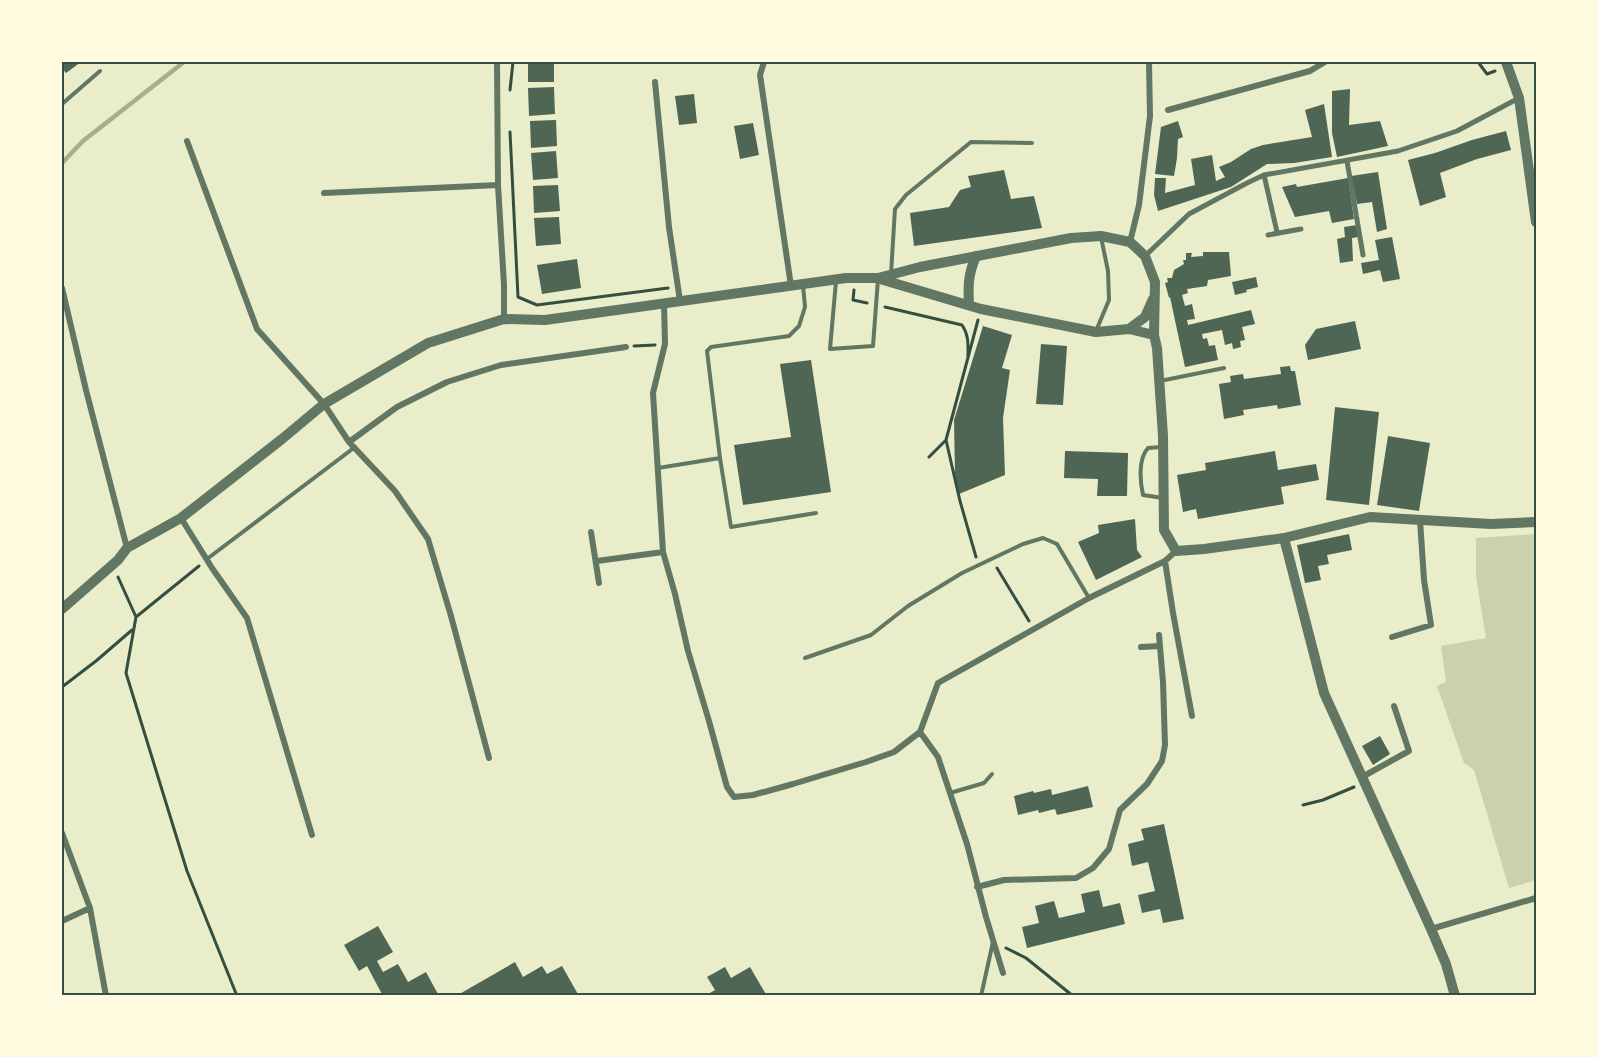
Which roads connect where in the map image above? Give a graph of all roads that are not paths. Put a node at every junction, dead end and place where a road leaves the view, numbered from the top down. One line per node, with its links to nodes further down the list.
1 (497, 62): 15 (street)
2 (764, 62): 30 (street)
3 (1149, 62): 22 (street)
4 (1325, 62): 10 (street)
5 (1506, 62): 8 (street)
6 (100, 72): 9 (lane)
7 (655, 82): 33 (street)
8 (1519, 98): 13 (street); 17 (street)
9 (62, 104)
10 (1168, 110)
11 (187, 141): 43 (street)
12 (1032, 143): 26 (lane)
13 (1347, 161): 14 (street); 23 (street)
14 (1264, 175): 19 (street); 25 (street)
15 (498, 185): 16 (street); 36 (street)
16 (324, 193)
17 (1536, 222)
18 (1301, 229): 19 (street)
19 (1277, 232): 20 (street)
20 (1268, 235)
21 (1101, 236): 22 (street); 24 (street); 38 (lane)
22 (1130, 242): 25 (street)
23 (1363, 255)
24 (976, 256): 26 (street); 35 (street)
25 (1145, 256): 32 (street)
26 (891, 275): 27 (street)
27 (878, 278): 28 (street); 28 (lane); 35 (street)
28 (836, 280): 29 (street)
29 (803, 285): 30 (street); 47 (lane)
30 (791, 286): 33 (street)
31 (62, 288): 56 (street)
32 (1155, 293): 37 (street); 39 (street)
33 (680, 300): 34 (street)
34 (664, 303): 36 (street); 48 (street)
35 (969, 305): 38 (street)
36 (504, 319): 43 (street)
37 (1129, 329): 38 (street); 39 (street)
38 (1096, 332)
39 (1154, 335): 42 (street)
40 (626, 347): 44 (street)
41 (1224, 368): 42 (lane)
42 (1159, 381): 46 (street)
43 (324, 404): 44 (street); 51 (street)
44 (349, 441): 45 (street)
45 (354, 447): 59 (lane); 73 (street)
46 (1163, 447): 49 (street); 49 (lane)
47 (720, 458): 48 (lane); 50 (lane)
48 (658, 468): 58 (street)
49 (1163, 498): 57 (street)
50 (816, 513)
51 (181, 518): 56 (street); 59 (street)
52 (1420, 519): 53 (street); 55 (street); 66 (street)
53 (1536, 522)
54 (591, 532): 60 (street)
55 (1284, 538): 57 (street); 75 (street)
56 (127, 548): 64 (street)
57 (1176, 551): 61 (street)
58 (663, 552): 60 (street); 72 (street)
59 (207, 559): 78 (street)
60 (597, 561): 62 (street)
61 (1165, 561): 63 (street); 71 (street)
62 (599, 582)
63 (1089, 598): 69 (lane); 72 (street)
64 (62, 609)
65 (1159, 635): 67 (street)
66 (1392, 637)
67 (1160, 646): 68 (street); 79 (street)
68 (1141, 647)
69 (805, 658)
70 (1394, 706): 75 (street)
71 (1192, 716)
72 (920, 732): 76 (street)
73 (489, 758)
74 (992, 774): 76 (lane)
75 (1363, 780): 83 (street)
76 (950, 793): 79 (street)
77 (62, 833): 81 (street)
78 (312, 836)
79 (977, 887): 84 (street)
80 (1536, 898): 83 (street)
81 (90, 908): 82 (street); 86 (street)
82 (62, 921)
83 (1431, 928): 88 (street)
84 (993, 941): 85 (street); 87 (lane)
85 (1003, 973)
86 (106, 996)
87 (981, 996)
88 (1455, 996)

